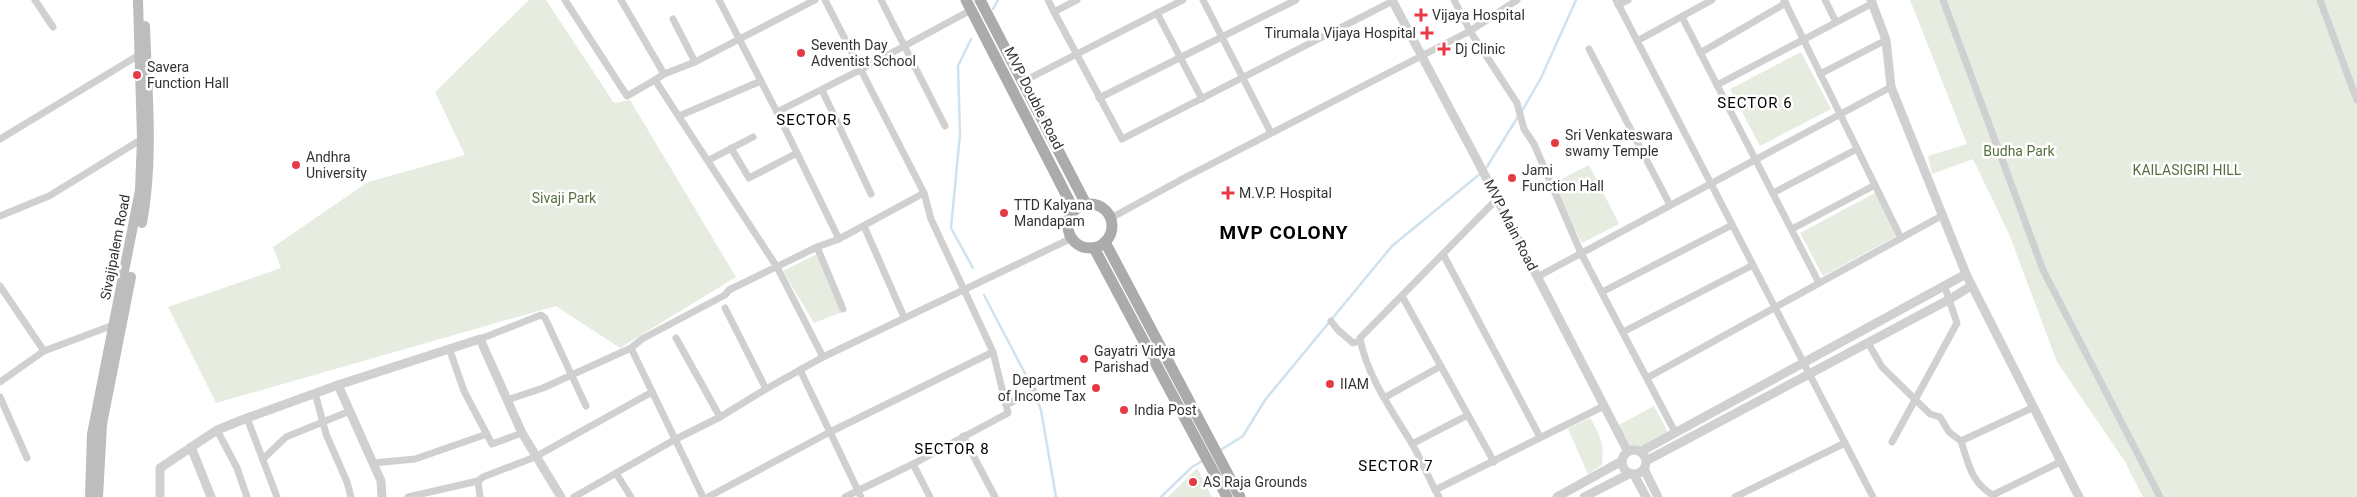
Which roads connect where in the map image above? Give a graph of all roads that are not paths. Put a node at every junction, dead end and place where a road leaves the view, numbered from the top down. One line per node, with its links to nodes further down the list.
1 (35, 0): 33 (street)
2 (138, 0): 44 (main road, Sivajipalem Road)
3 (144, 0): 117 (main road, Sivajipalem Road)
4 (565, 0): 52 (street)
5 (622, 0): 49 (street)
6 (719, 0): 36 (street)
7 (815, 0): 36 (street)
8 (825, 0): 48 (street)
9 (881, 0): 40 (street)
10 (1048, 0): 28 (street)
11 (1077, 0): 28 (street)
12 (1183, 0): 29 (street)
13 (1203, 0): 35 (street)
14 (1296, 0): 35 (street)
15 (1454, 0): 34 (street)
16 (1517, 0): 34 (street)
17 (1628, 0): 26 (street)
18 (1712, 0): 30 (street)
19 (1826, 0): 32 (street)
20 (1943, 0): 213 (street)
21 (2320, 0): 61 (street)
22 (1392, 1): 45 (street, MVP Main Road); 51 (street)
23 (981, 2): 27 (main road); 54 (main road, MVP Double Road)
24 (1785, 2): 37 (street); 42 (street)
25 (1872, 2): 32 (street); 38 (street)
26 (1617, 3): 39 (street)
27 (968, 5): 40 (street); 56 (main road, MVP Double Road)
28 (1054, 12): 43 (street)
29 (1157, 12): 43 (street); 46 (street)
30 (1682, 17): 39 (street); 42 (street)
31 (673, 19): 47 (street)
32 (1836, 22): 37 (street)
33 (53, 27)
34 (1470, 31): 45 (street); 96 (street)
35 (1222, 37): 46 (street); 51 (street)
36 (739, 39): 47 (street); 53 (street)
37 (1803, 39): 50 (street); 55 (street)
38 (1886, 40): 50 (street); 57 (street)
39 (1637, 41): 75 (street)
40 (903, 47): 48 (street); 65 (street)
41 (1589, 49): 82 (street)
42 (1700, 52): 55 (street)
43 (1076, 53): 54 (street); 59 (street)
44 (139, 55): 68 (street); 69 (main road, Sivajipalem Road)
45 (1422, 56): 66 (street); 80 (street, MVP Main Road)
46 (1181, 58): 59 (street); 60 (street)
47 (695, 62): 49 (street)
48 (860, 70): 58 (street); 77 (street)
49 (664, 74): 52 (street)
50 (1820, 74): 63 (street)
51 (1243, 78): 60 (street); 66 (street)
52 (655, 80): 64 (street)
53 (761, 81): 62 (street); 64 (street)
54 (1024, 81): 56 (main road); 81 (main road, MVP Double Road)
55 (1717, 85): 74 (street)
56 (1012, 87): 83 (main road, MVP Double Road)
57 (1891, 87): 63 (street); 84 (street)
58 (822, 90): 62 (street); 79 (street)
59 (1100, 98): 60 (street)
60 (1202, 99)
61 (2357, 100)
62 (778, 112): 72 (street)
63 (1840, 114): 71 (street); 74 (street)
64 (679, 116): 73 (street)
65 (945, 126)
66 (1271, 133): 86 (street)
67 (753, 137): 70 (street)
68 (0, 139)
69 (142, 139): 85 (street); 117 (main road, Sivajipalem Road)
70 (731, 148): 72 (street); 73 (street)
71 (1857, 149): 76 (street); 78 (street)
72 (797, 153): 92 (street)
73 (709, 160): 99 (street)
74 (1756, 160): 75 (street); 78 (street)
75 (1711, 184): 82 (street); 87 (street)
76 (1875, 185): 89 (street); 91 (street)
77 (924, 193): 88 (street); 107 (street)
78 (1773, 193): 89 (street)
79 (871, 194)
80 (1497, 198): 97 (street); 101 (street, MVP Main Road)
81 (1086, 204): 83 (main road); 86 (main road)
82 (1670, 206): 96 (street)
83 (1074, 210): 90 (main road)
84 (1943, 215): 91 (street); 100 (street)
85 (0, 216)
86 (1111, 218): 93 (main road)
87 (1732, 225): 98 (street); 109 (street)
88 (864, 226): 92 (street); 115 (street)
89 (1792, 229): 102 (street)
90 (1072, 238): 95 (main road); 107 (street)
91 (1901, 238): 102 (street)
92 (839, 239): 94 (street)
93 (1105, 242): 95 (main road); 103 (main road)
94 (817, 247): 99 (street); 114 (street)
95 (1094, 248): 108 (main road)
96 (1581, 253): 101 (street); 109 (street)
97 (1443, 254): 110 (street); 161 (street)
98 (1753, 265): 113 (street); 118 (street)
99 (777, 267): 124 (street); 127 (street)
100 (1966, 274): 104 (street); 106 (street)
101 (1537, 277): 146 (street, MVP Main Road)
102 (1819, 283): 113 (street)
103 (1127, 284): 108 (main road); 152 (main road)
104 (1944, 285): 111 (street); 128 (street)
105 (0, 286): 125 (street)
106 (1971, 286): 111 (street); 147 (street)
107 (963, 289): 115 (street); 126 (street)
108 (1116, 290): 154 (main road)
109 (1602, 292): 118 (street)
110 (1402, 296): 121 (street); 129 (street)
111 (1950, 299): 122 (street); 143 (street)
112 (725, 308): 136 (street)
113 (1775, 308): 128 (street); 133 (street)
114 (844, 309)
115 (904, 317): 127 (street)
116 (1331, 320): 121 (street)
117 (117, 325): 125 (street); 186 (main road, Sivajipalem Road); 187 (main road, Sivajipalem Road)
118 (1623, 332): 133 (street)
119 (676, 338): 150 (street)
120 (480, 339): 123 (street); 132 (street); 142 (street)
121 (1360, 342): 141 (street)
122 (1868, 342): 131 (street); 143 (street)
123 (449, 348): 135 (street); 159 (street)
124 (631, 348): 132 (street); 137 (street)
125 (44, 351): 134 (street)
126 (993, 352): 144 (street); 156 (street)
127 (823, 357): 130 (street)
128 (1804, 362): 131 (street); 157 (street)
129 (1441, 366): 141 (street); 149 (street)
130 (800, 370): 136 (street); 156 (street)
131 (1809, 373): 165 (street); 178 (street)
132 (571, 374): 142 (street); 145 (street)
133 (1647, 378): 157 (street)
134 (1, 380)
135 (338, 384): 139 (street); 148 (street)
136 (766, 389): 150 (street)
137 (652, 392): 162 (street); 170 (street)
138 (1034, 392): 144 (street)
139 (315, 393): 151 (street); 153 (street)
140 (0, 397): 171 (street)
141 (1384, 398): 166 (street)
142 (507, 400): 158 (street)
143 (1916, 400): 163 (street); 164 (street)
144 (1006, 405): 160 (street)
145 (586, 406)
146 (1604, 406): 161 (street); 168 (street, MVP Main Road)
147 (2032, 408): 163 (street); 175 (street)
148 (350, 411): 153 (street); 176 (street)
149 (1468, 415): 166 (street); 174 (street)
150 (720, 417): 162 (street)
151 (247, 418): 155 (street); 172 (street)
152 (1200, 420): 154 (main road); 205 (main road)
153 (322, 422): 172 (street); 192 (street)
154 (1189, 426): 204 (main road)
155 (217, 430): 167 (street); 190 (street)
156 (830, 432): 183 (street); 200 (street)
157 (1675, 432): 169 (street)
158 (522, 433): 159 (street); 170 (street)
159 (487, 434): 176 (street)
160 (963, 436): 177 (street); 203 (street)
161 (1540, 438): 174 (street)
162 (674, 440): 179 (street); 199 (street)
163 (1961, 441): 185 (street)
164 (1892, 442)
165 (1845, 443): 184 (street); 211 (street)
166 (1412, 444): 182 (street)
167 (191, 447): 188 (street); 189 (street)
168 (1628, 452): 169 (street); 173 (street)
169 (1640, 452): 178 (street)
170 (535, 457): 181 (street); 196 (street)
171 (28, 458)
172 (262, 458): 191 (street)
173 (1622, 461): 180 (street); 207 (street)
174 (1494, 462): 182 (street)
175 (2060, 462): 185 (street); 212 (street)
176 (373, 463): 193 (street)
177 (913, 464): 183 (street); 202 (street)
178 (1645, 465): 180 (street); 210 (street)
179 (616, 473): 197 (street); 198 (street)
180 (1631, 474): 208 (street); 209 (street)
181 (478, 481): 194 (street); 195 (street)
182 (1435, 490): 206 (street)
183 (859, 494): 201 (street)
184 (1870, 496)
185 (1994, 496)
186 (90, 497)
187 (98, 497)
188 (160, 497)
189 (211, 497)
190 (247, 497)
191 (277, 497)
192 (351, 497)
193 (382, 497)
194 (408, 497)
195 (480, 497)
196 (561, 497)
197 (574, 497)
198 (631, 497)
199 (703, 497)
200 (708, 497)
201 (845, 497)
202 (930, 497)
203 (995, 497)
204 (1227, 497)
205 (1240, 497)
206 (1439, 497)
207 (1557, 497)
208 (1584, 497)
209 (1646, 497)
210 (1658, 497)
211 (1735, 497)
212 (2079, 497)
213 (2160, 497)

